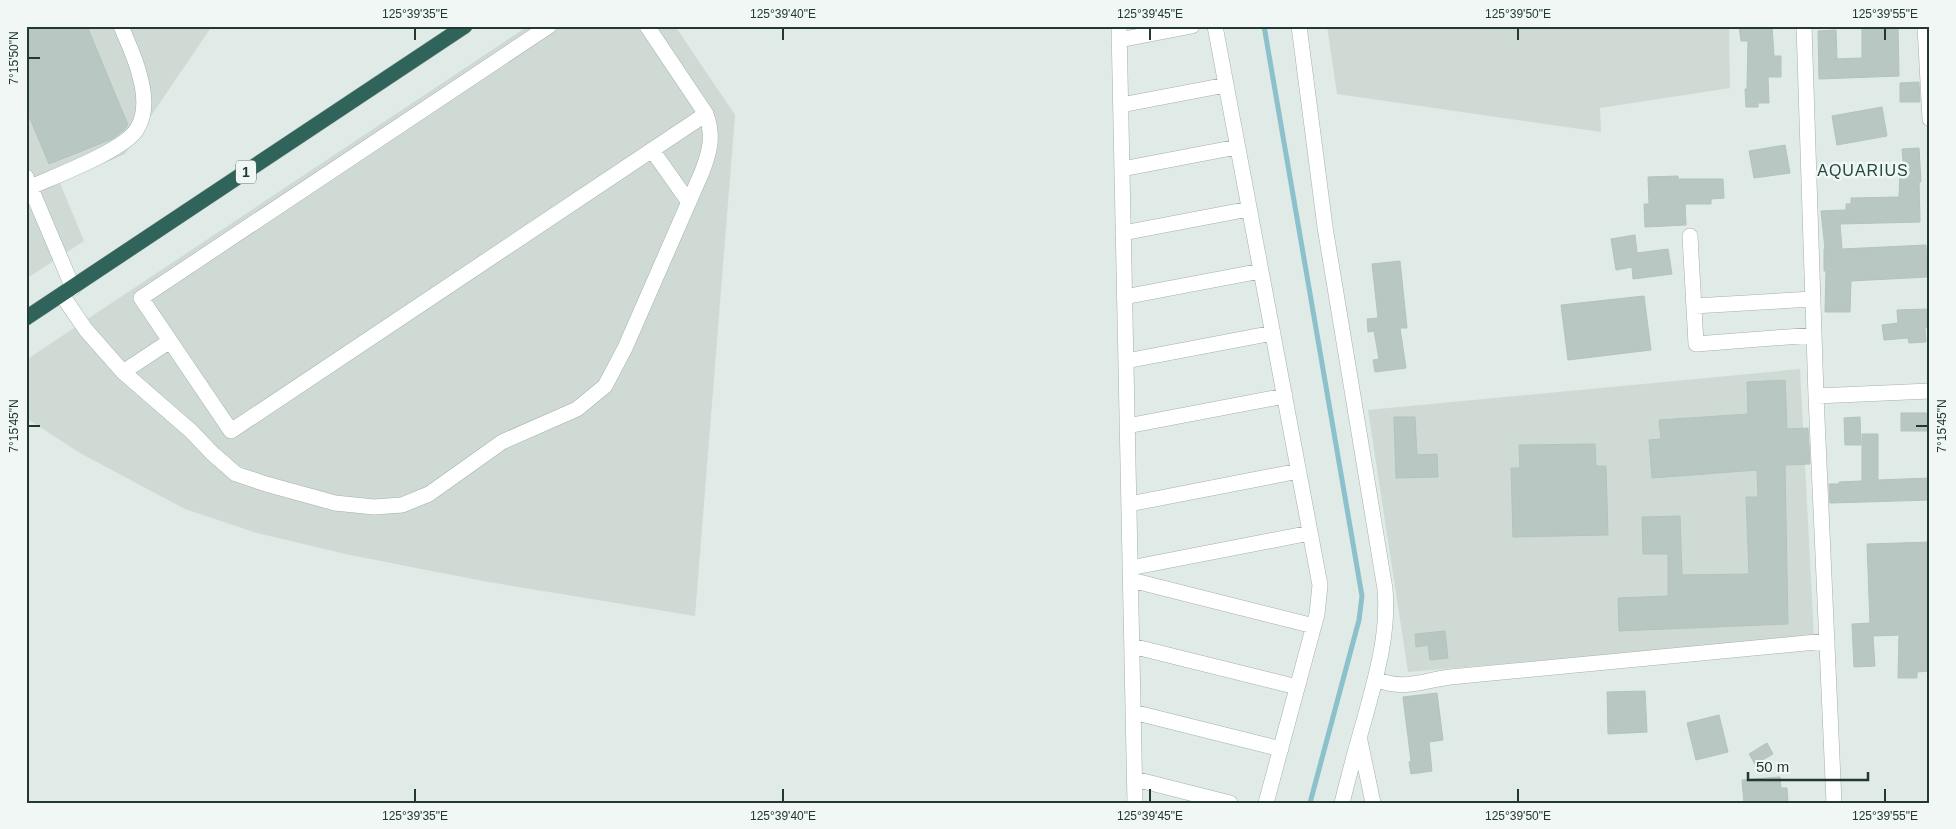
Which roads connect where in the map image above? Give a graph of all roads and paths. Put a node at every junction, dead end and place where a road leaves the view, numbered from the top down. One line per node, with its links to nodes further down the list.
1 (121, 26): 19 (street)
2 (465, 26): 25 (highway, 1)
3 (549, 26): 32 (street)
4 (647, 26): 14 (street)
5 (1192, 26): 10 (street)
6 (1215, 26): 12 (street)
7 (1299, 26): 46 (street)
8 (1804, 26): 27 (street)
9 (1925, 26): 11 (street)
10 (1119, 33): 13 (street)
11 (1928, 71): 15 (street)
12 (1226, 85): 13 (street); 16 (street)
13 (1120, 105): 18 (street)
14 (706, 114): 17 (street); 20 (street)
15 (1930, 119)
16 (1238, 147): 18 (street); 21 (street)
17 (652, 150): 20 (street); 32 (street)
18 (1122, 169): 22 (street)
19 (28, 182): 25 (street)
20 (688, 201): 34 (street)
21 (1249, 209): 22 (street); 24 (street)
22 (1123, 233): 26 (street)
23 (1690, 236): 28 (street)
24 (1261, 271): 26 (street); 30 (street)
25 (67, 291): 29 (highway, 1); 34 (street)
26 (1124, 297): 33 (street)
27 (1813, 299): 28 (street); 31 (street)
28 (1694, 306): 31 (street)
29 (26, 318)
30 (1273, 333): 33 (street); 36 (street)
31 (1814, 335): 37 (street)
32 (170, 341): 34 (street)
33 (1126, 361): 38 (street)
34 (123, 372)
35 (1930, 391): 37 (street)
36 (1284, 396): 38 (street); 39 (street)
37 (1816, 396): 44 (street)
38 (1127, 426): 40 (street)
39 (1299, 471): 40 (street); 41 (street)
40 (1129, 504): 42 (street)
41 (1310, 533): 42 (street); 43 (street)
42 (1130, 574): 43 (street); 45 (street)
43 (1314, 626): 47 (street)
44 (1827, 641): 46 (street); 57 (street)
45 (1132, 646): 47 (street); 48 (street)
46 (1375, 679): 49 (street)
47 (1297, 687): 50 (street)
48 (1133, 712): 50 (street); 51 (street)
49 (1359, 738): 55 (street); 56 (street)
50 (1281, 749): 54 (street)
51 (1134, 779): 52 (street); 53 (street)
52 (1135, 803)
53 (1230, 803)
54 (1266, 803)
55 (1342, 803)
56 (1373, 803)
57 (1834, 803)

